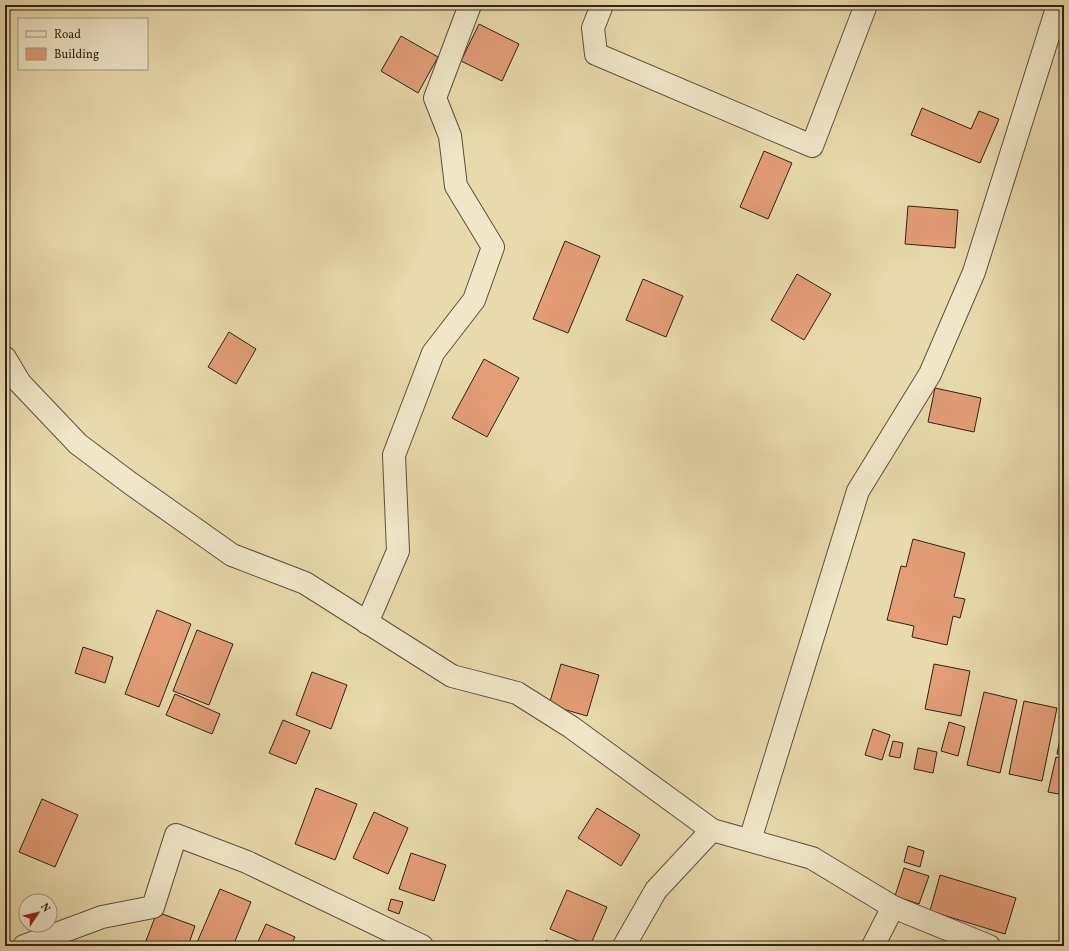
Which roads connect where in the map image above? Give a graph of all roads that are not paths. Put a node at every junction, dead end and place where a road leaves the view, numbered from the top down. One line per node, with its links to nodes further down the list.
1 (470, 5): 6 (street)
2 (602, 5): 3 (street)
3 (866, 5)
4 (1058, 5): 8 (street)
5 (5, 358): 6 (street)
6 (367, 623): 7 (street)
7 (712, 830): 8 (street); 12 (street)
8 (750, 840): 9 (street)
9 (893, 907): 13 (street); 14 (street)
10 (24, 946): 11 (street)
11 (422, 946)
12 (624, 946)
13 (873, 946)
14 (989, 946)

